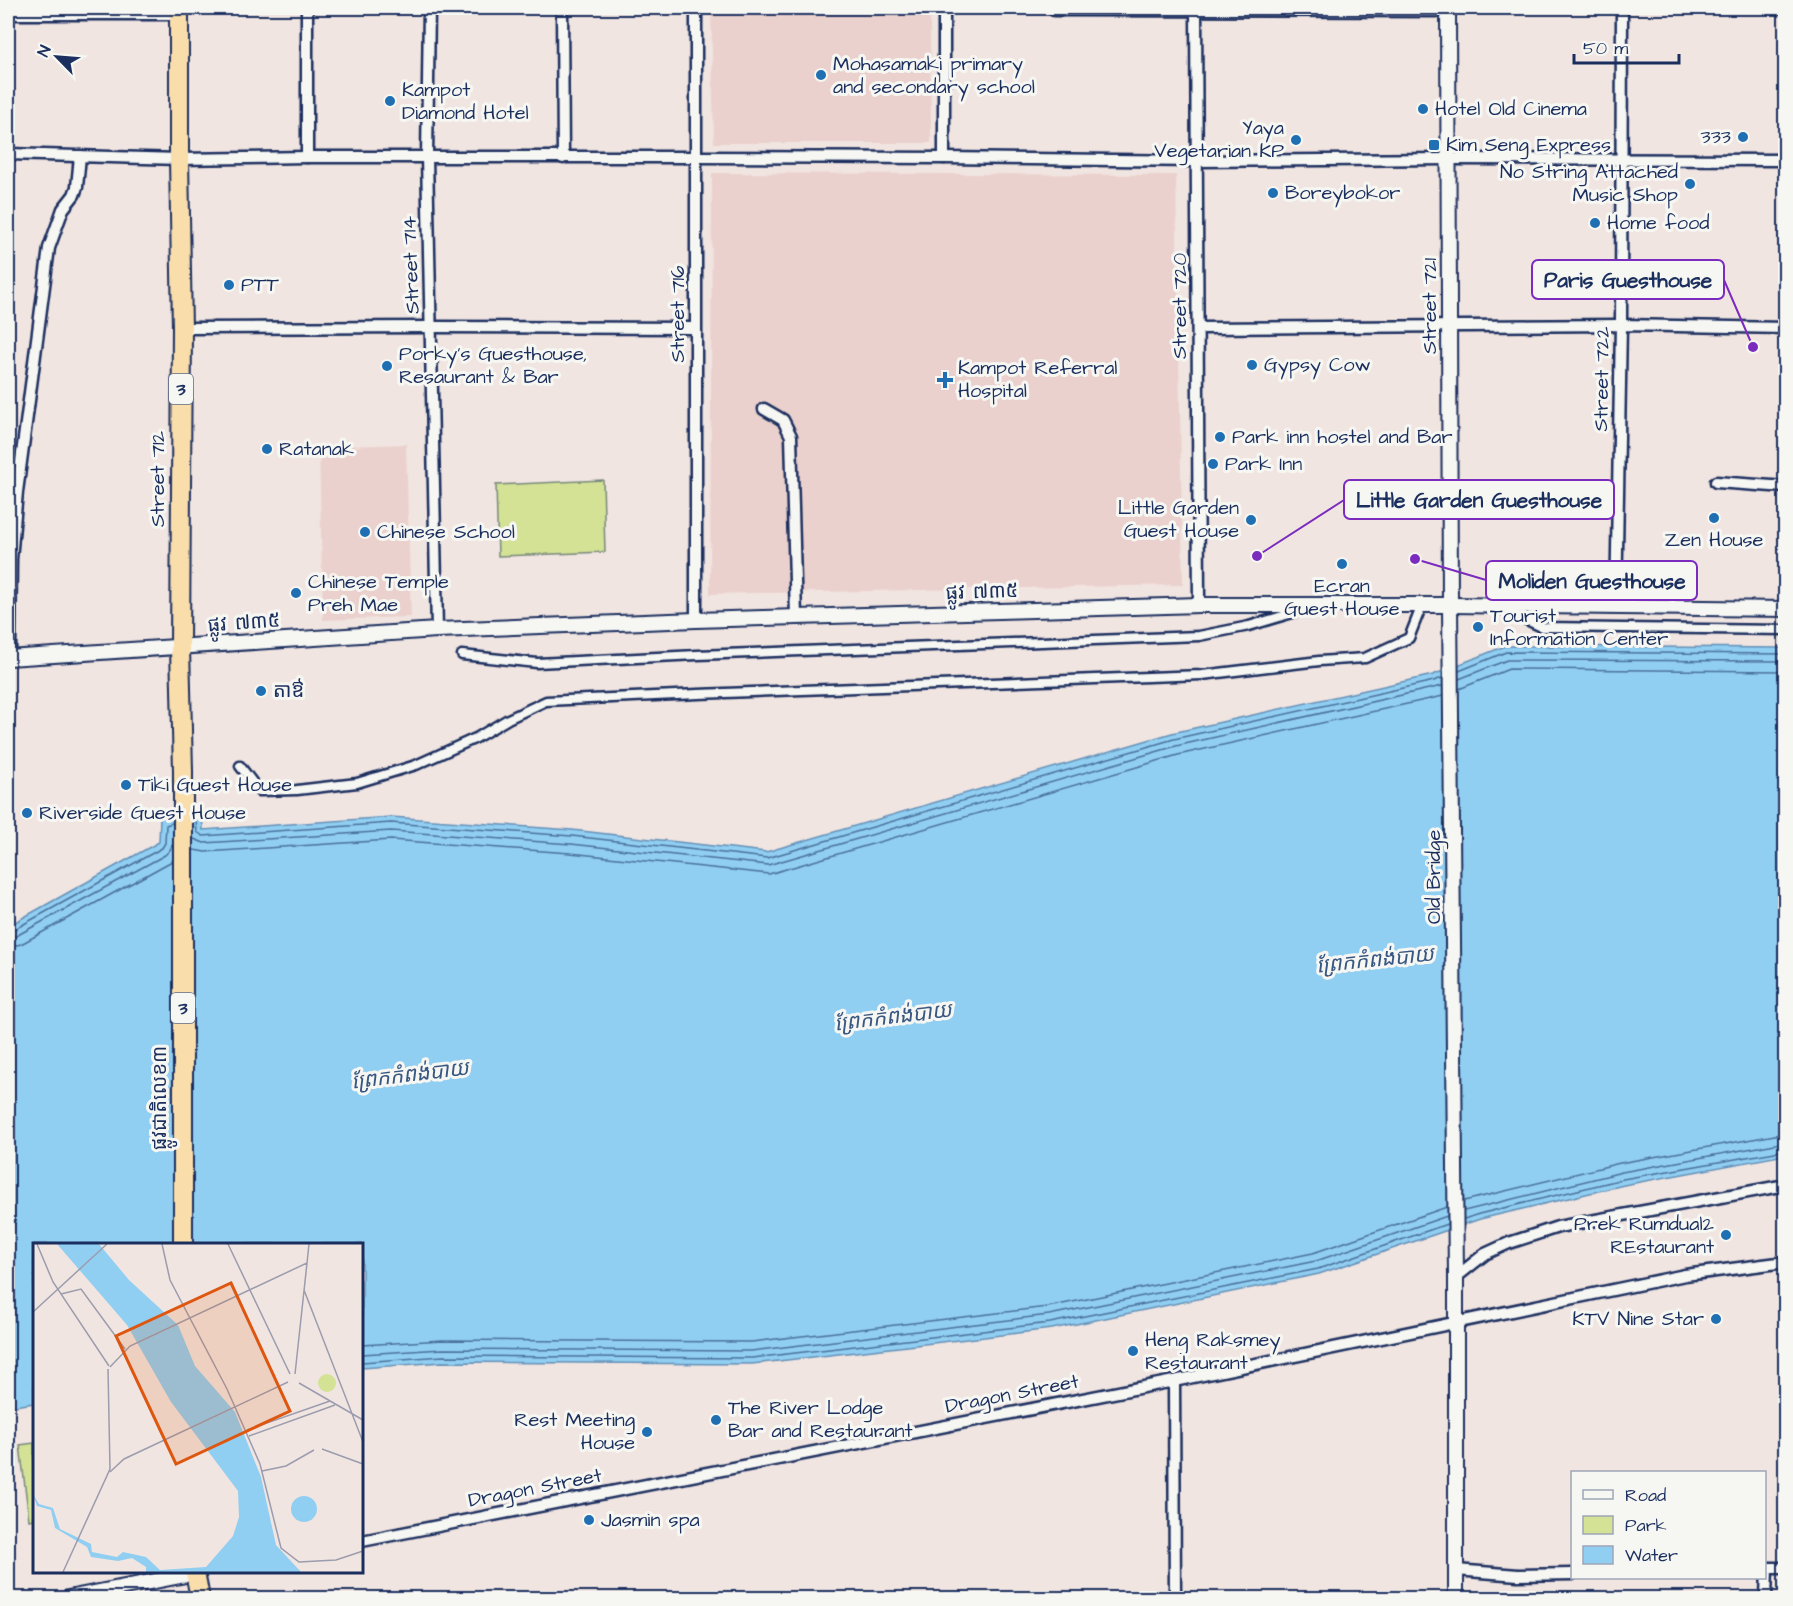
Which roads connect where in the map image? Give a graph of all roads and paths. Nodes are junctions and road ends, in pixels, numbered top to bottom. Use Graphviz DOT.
graph roads {
  1 [pos="307,8"];
  2 [pos="429,8"];
  3 [pos="562,8"];
  4 [pos="696,8"];
  5 [pos="944,8"];
  6 [pos="1622,8"];
  7 [pos="1196,9"];
  8 [pos="1279,9"];
  9 [pos="1448,9"];
  10 [pos="1054,10"];
  11 [pos="179,11"];
  12 [pos="8,14"];
  13 [pos="8,154"];
  14 [pos="80,156"];
  15 [pos="307,157"];
  16 [pos="427,157"];
  17 [pos="696,157"];
  18 [pos="563,158"];
  19 [pos="944,158"];
  20 [pos="178,159"];
  21 [pos="1448,159"];
  22 [pos="1622,159"];
  23 [pos="1785,160"];
  24 [pos="1197,161"];
  25 [pos="1621,325"];
  26 [pos="1450,326"];
  27 [pos="431,327"];
  28 [pos="182,328"];
  29 [pos="695,328"];
  30 [pos="1198,328"];
  31 [pos="1785,328"];
  32 [pos="764,409"];
  33 [pos="1716,482"];
  34 [pos="1785,488"];
  35 [pos="1785,604"];
  36 [pos="1199,605"];
  37 [pos="1319,605"];
  38 [pos="1422,605"];
  39 [pos="1450,605"];
  40 [pos="1494,606"];
  41 [pos="1616,607"];
  42 [pos="796,617"];
  43 [pos="696,620"];
  44 [pos="437,630"];
  45 [pos="1785,630"];
  46 [pos="1451,633"];
  47 [pos="180,647"];
  48 [pos="462,655"];
  49 [pos="9,658"];
  50 [pos="240,765"];
  51 [pos="183,771"];
  52 [pos="1785,1185"];
  53 [pos="183,1243"];
  54 [pos="1785,1262"];
  55 [pos="1456,1271"];
  56 [pos="1456,1323"];
  57 [pos="1174,1381"];
  58 [pos="363,1541"];
  59 [pos="1766,1568"];
  60 [pos="1785,1568"];
  61 [pos="1456,1570"];
  62 [pos="193,1573"];
  63 [pos="198,1573"];
  64 [pos="1571,1574"];
  65 [pos="68,1599"];
  66 [pos="200,1599"];
  67 [pos="1175,1599"];
  68 [pos="1456,1599"];
  69 [pos="1766,1599"];
  1 -- 15 [label="street"];
  2 -- 16 [label="street, Street 714"];
  3 -- 18 [label="street"];
  4 -- 17 [label="street, Street 716"];
  5 -- 19 [label="street"];
  6 -- 22 [label="street, Street 722"];
  7 -- 8 [label="street"];
  7 -- 10 [label="street"];
  7 -- 24 [label="street, Street 720"];
  8 -- 9 [label="street"];
  9 -- 21 [label="street, Street 721"];
  11 -- 12 [label="street"];
  11 -- 20 [label="highway, Street 712 / 3"];
  13 -- 14 [label="street"];
  14 -- 20 [label="street"];
  14 -- 49 [label="street"];
  15 -- 16 [label="street"];
  15 -- 20 [label="street"];
  16 -- 18 [label="street"];
  16 -- 27 [label="street, Street 714"];
  17 -- 18 [label="street"];
  17 -- 19 [label="street"];
  17 -- 29 [label="street, Street 716"];
  19 -- 24 [label="street"];
  20 -- 28 [label="highway, Street 712 / 3"];
  21 -- 22 [label="street"];
  21 -- 24 [label="street"];
  21 -- 26 [label="street, Street 721"];
  22 -- 23 [label="street"];
  22 -- 25 [label="street, Street 722"];
  24 -- 30 [label="street, Street 720"];
  25 -- 26 [label="street"];
  25 -- 31 [label="street"];
  25 -- 41 [label="street, Street 722"];
  26 -- 30 [label="street"];
  26 -- 39 [label="street, Street 721"];
  27 -- 28 [label="street"];
  27 -- 29 [label="street"];
  27 -- 44 [label="street, Street 714"];
  28 -- 47 [label="highway, Street 712 / 3"];
  29 -- 43 [label="street, Street 716"];
  30 -- 36 [label="street, Street 720"];
  32 -- 42 [label="street"];
  33 -- 34 [label="street"];
  35 -- 41 [label="street, ផ្លូវ ៧៣៥"];
  36 -- 37 [label="street, ផ្លូវ ៧៣៥"];
  36 -- 42 [label="street, ផ្លូវ ៧៣៥"];
  37 -- 38 [label="street, ផ្លូវ ៧៣៥"];
  37 -- 48 [label="street"];
  38 -- 39 [label="street, ផ្លូវ ៧៣៥"];
  38 -- 50 [label="street"];
  39 -- 40 [label="street, ផ្លូវ ៧៣៥"];
  39 -- 46 [label="street, Street 721"];
  40 -- 41 [label="street, ផ្លូវ ៧៣៥"];
  40 -- 45 [label="street"];
  42 -- 43 [label="street, ផ្លូវ ៧៣៥"];
  43 -- 44 [label="street, ផ្លូវ ៧៣៥"];
  44 -- 47 [label="street, ផ្លូវ ៧៣៥"];
  46 -- 55 [label="street, Old Bridge"];
  47 -- 49 [label="street, ផ្លូវ ៧៣៥"];
  47 -- 51 [label="highway, Street 712 / 3"];
  51 -- 53 [label="highway, ផ្លូវជាតិលេខ៣ / 3"];
  52 -- 55 [label="street"];
  54 -- 56 [label="street, Dragon Street"];
  55 -- 56 [label="street, Old Bridge"];
  56 -- 57 [label="street, Dragon Street"];
  56 -- 61 [label="street, Old Bridge"];
  57 -- 58 [label="street, Dragon Street"];
  57 -- 67 [label="street"];
  59 -- 60 [label="street"];
  59 -- 69 [label="street"];
  61 -- 64 [label="street"];
  61 -- 68 [label="street, Old Bridge"];
  62 -- 65 [label="street"];
  63 -- 66 [label="highway"];
}
